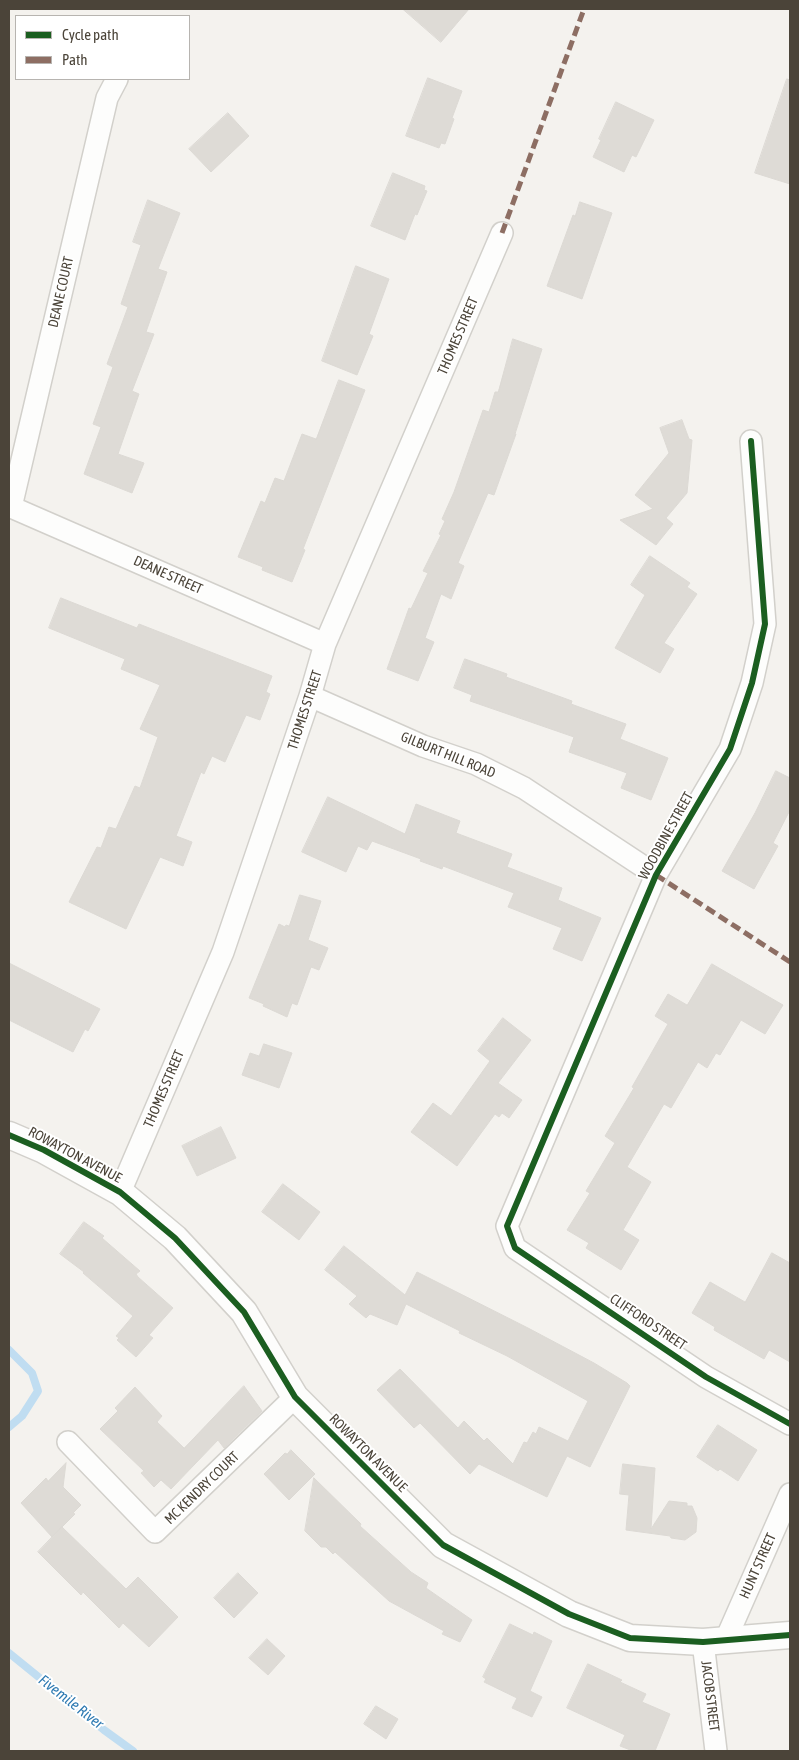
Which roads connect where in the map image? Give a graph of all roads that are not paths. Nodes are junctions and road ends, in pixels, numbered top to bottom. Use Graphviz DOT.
graph roads {
  1 [pos="117,80"];
  2 [pos="502,233"];
  3 [pos="751,441"];
  4 [pos="11,506"];
  5 [pos="325,644"];
  6 [pos="310,696"];
  7 [pos="656,875"];
  8 [pos="9,1135"];
  9 [pos="120,1192"];
  10 [pos="507,1226"];
  11 [pos="295,1397"];
  12 [pos="790,1424"];
  13 [pos="68,1442"];
  14 [pos="790,1494"];
  15 [pos="790,1635"];
  16 [pos="714,1640"];
  17 [pos="716,1751"];
  1 -- 4 [label="street, DEANE COURT"];
  2 -- 5 [label="street, THOMES STREET"];
  3 -- 7 [label="street, WOODBINE STREET"];
  4 -- 5 [label="street, DEANE STREET"];
  5 -- 6 [label="street, THOMES STREET"];
  6 -- 7 [label="street, GILBURT HILL ROAD"];
  6 -- 9 [label="street, THOMES STREET"];
  7 -- 10 [label="street, WOODBINE STREET"];
  8 -- 9 [label="street, ROWAYTON AVENUE"];
  9 -- 11 [label="street, ROWAYTON AVENUE"];
  10 -- 12 [label="street, CLIFFORD STREET"];
  11 -- 13 [label="street, MC KENDRY COURT"];
  11 -- 16 [label="street, ROWAYTON AVENUE"];
  14 -- 16 [label="street, HUNT STREET"];
  15 -- 16 [label="street, ROWAYTON AVENUE"];
  16 -- 17 [label="street, JACOB STREET"];
}
